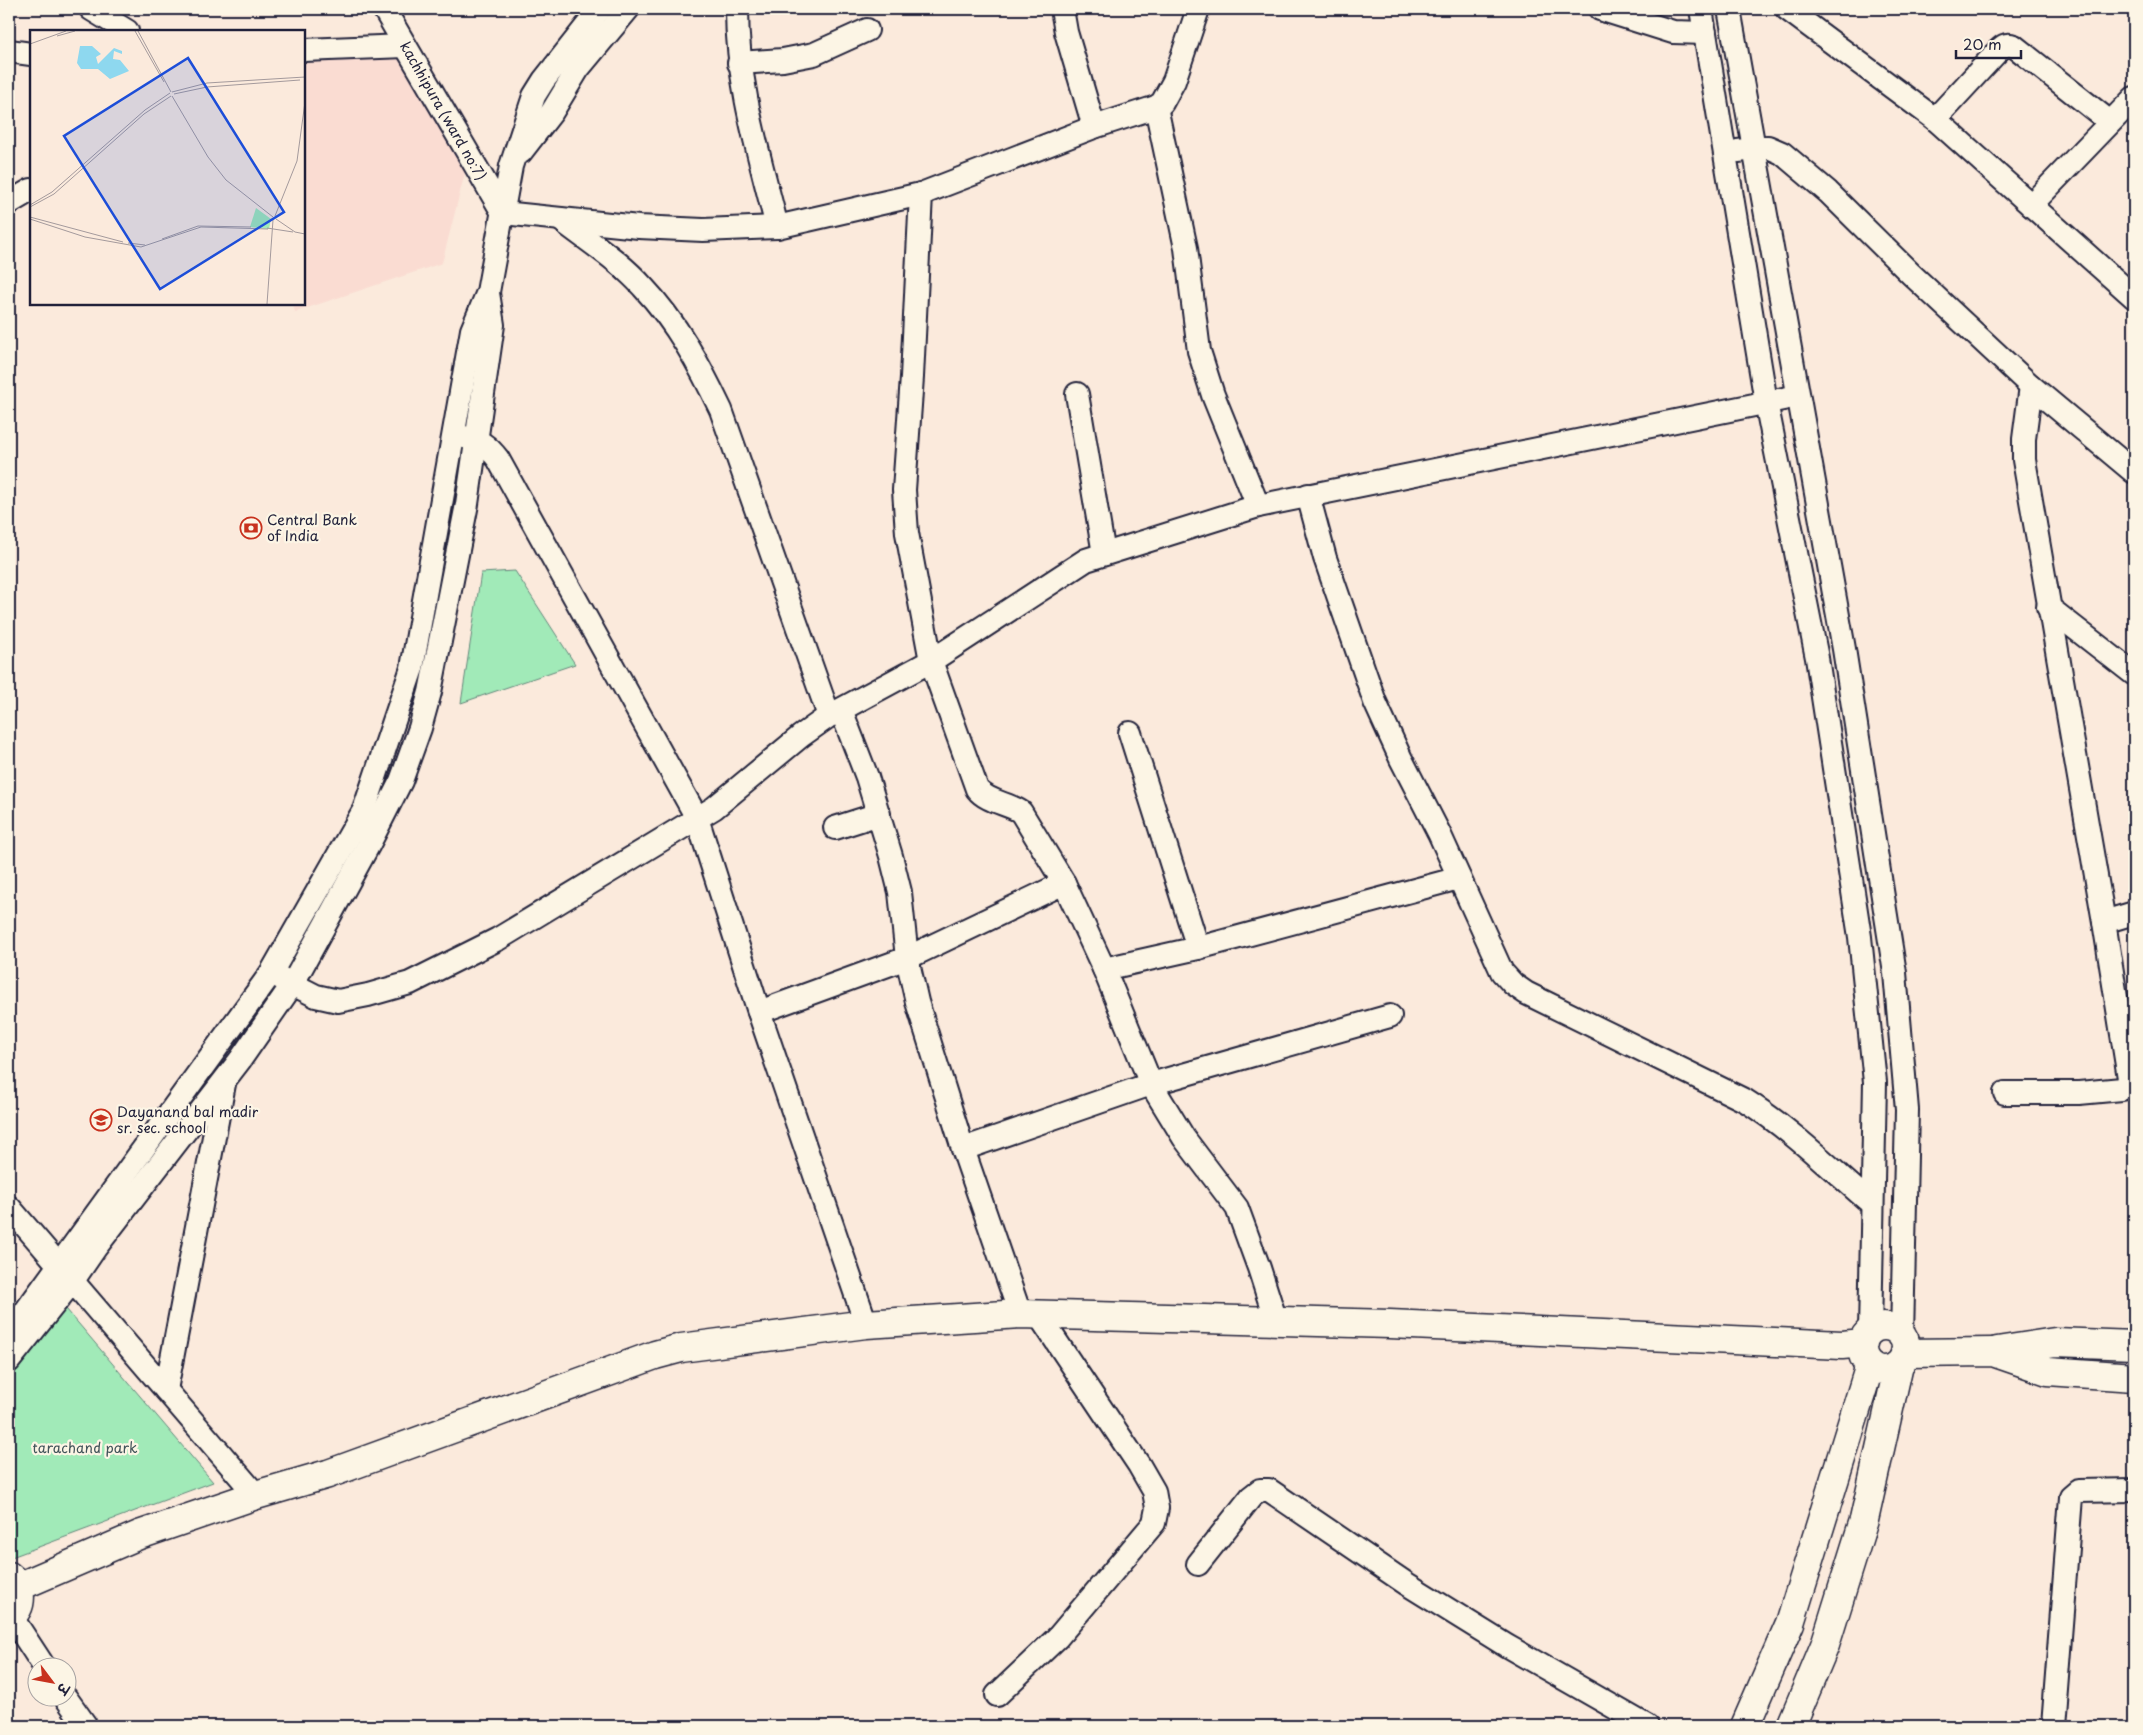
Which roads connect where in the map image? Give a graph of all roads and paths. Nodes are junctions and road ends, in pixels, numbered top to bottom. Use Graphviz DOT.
graph roads {
  1 [pos="91,9"];
  2 [pos="384,9"];
  3 [pos="600,9"];
  4 [pos="628,9"];
  5 [pos="737,9"];
  6 [pos="1062,9"];
  7 [pos="1198,9"];
  8 [pos="1600,9"];
  9 [pos="1701,9"];
  10 [pos="1729,9"];
  11 [pos="1787,9"];
  12 [pos="125,30"];
  13 [pos="867,30"];
  14 [pos="1705,33"];
  15 [pos="405,46"];
  16 [pos="305,50"];
  17 [pos="9,51"];
  18 [pos="30,54"];
  19 [pos="739,64"];
  20 [pos="2134,98"];
  21 [pos="1156,107"];
  22 [pos="1935,119"];
  23 [pos="2110,122"];
  24 [pos="1094,126"];
  25 [pos="1752,148"];
  26 [pos="1725,153"];
  27 [pos="511,166"];
  28 [pos="30,191"];
  29 [pos="920,194"];
  30 [pos="9,203"];
  31 [pos="2031,205"];
  32 [pos="503,213"];
  33 [pos="560,219"];
  34 [pos="777,227"];
  35 [pos="488,292"];
  36 [pos="2134,298"];
  37 [pos="2031,386"];
  38 [pos="1078,394"];
  39 [pos="1798,396"];
  40 [pos="1766,402"];
  41 [pos="453,435"];
  42 [pos="476,439"];
  43 [pos="2134,472"];
  44 [pos="1308,495"];
  45 [pos="1258,506"];
  46 [pos="1104,554"];
  47 [pos="2048,607"];
  48 [pos="931,661"];
  49 [pos="2134,674"];
  50 [pos="835,713"];
  51 [pos="1130,734"];
  52 [pos="879,814"];
  53 [pos="697,818"];
  54 [pos="835,828"];
  55 [pos="1459,878"];
  56 [pos="1064,883"];
  57 [pos="2134,913"];
  58 [pos="2104,922"];
  59 [pos="1198,948"];
  60 [pos="908,958"];
  61 [pos="1104,969"];
  62 [pos="271,973"];
  63 [pos="292,985"];
  64 [pos="759,1012"];
  65 [pos="1390,1016"];
  66 [pos="224,1080"];
  67 [pos="1151,1084"];
  68 [pos="2005,1093"];
  69 [pos="963,1149"];
  70 [pos="138,1154"];
  71 [pos="159,1167"];
  72 [pos="1872,1204"];
  73 [pos="9,1207"];
  74 [pos="58,1265"];
  75 [pos="72,1282"];
  76 [pos="1029,1314"];
  77 [pos="1276,1321"];
  78 [pos="866,1324"];
  79 [pos="9,1334"];
  80 [pos="2134,1345"];
  81 [pos="1868,1347"];
  82 [pos="1902,1351"];
  83 [pos="1993,1352"];
  84 [pos="9,1361"];
  85 [pos="2134,1377"];
  86 [pos="166,1390"];
  87 [pos="2134,1490"];
  88 [pos="256,1495"];
  89 [pos="1198,1564"];
  90 [pos="14,1582"];
  91 [pos="10,1617"];
  92 [pos="38,1658"];
  93 [pos="997,1695"];
  94 [pos="73,1708"];
  95 [pos="86,1726"];
  96 [pos="1646,1726"];
  97 [pos="1745,1726"];
  98 [pos="1791,1726"];
  99 [pos="2053,1726"];
  1 -- 12 [label="street"];
  2 -- 15 [label="street, kachhipura (ward no:7)"];
  3 -- 27 [label="street"];
  4 -- 27 [label="street"];
  5 -- 19 [label="street"];
  6 -- 24 [label="street"];
  7 -- 21 [label="street"];
  8 -- 14 [label="street"];
  9 -- 14 [label="street"];
  10 -- 25 [label="street"];
  11 -- 22 [label="street"];
  13 -- 19 [label="street"];
  14 -- 26 [label="street"];
  15 -- 16 [label="street"];
  15 -- 32 [label="street, kachhipura (ward no:7)"];
  17 -- 18 [label="street"];
  19 -- 34 [label="street"];
  20 -- 23 [label="street"];
  21 -- 24 [label="street"];
  21 -- 45 [label="street"];
  22 -- 23 [label="street"];
  22 -- 31 [label="street"];
  23 -- 31 [label="street"];
  24 -- 29 [label="street"];
  25 -- 26 [label="street"];
  25 -- 37 [label="street"];
  25 -- 39 [label="street"];
  26 -- 40 [label="street"];
  27 -- 32 [label="street"];
  28 -- 30 [label="street"];
  29 -- 34 [label="street"];
  29 -- 48 [label="street"];
  31 -- 36 [label="street"];
  32 -- 33 [label="street"];
  32 -- 35 [label="street"];
  33 -- 34 [label="street"];
  33 -- 50 [label="street"];
  35 -- 41 [label="street"];
  35 -- 42 [label="street"];
  37 -- 43 [label="street"];
  37 -- 47 [label="street"];
  38 -- 46 [label="street"];
  39 -- 40 [label="street"];
  39 -- 82 [label="street"];
  40 -- 44 [label="street"];
  40 -- 72 [label="street"];
  41 -- 42 [label="street"];
  41 -- 62 [label="street"];
  42 -- 53 [label="street"];
  42 -- 63 [label="street"];
  44 -- 45 [label="street"];
  44 -- 55 [label="street"];
  45 -- 46 [label="street"];
  46 -- 48 [label="street"];
  47 -- 49 [label="street"];
  47 -- 58 [label="street"];
  48 -- 50 [label="street"];
  48 -- 56 [label="street"];
  50 -- 52 [label="street"];
  50 -- 53 [label="street"];
  51 -- 59 [label="street"];
  52 -- 54 [label="street"];
  52 -- 60 [label="street"];
  53 -- 63 [label="street"];
  53 -- 64 [label="street"];
  55 -- 59 [label="street"];
  55 -- 72 [label="street"];
  56 -- 60 [label="street"];
  56 -- 61 [label="street"];
  57 -- 58 [label="street"];
  58 -- 68 [label="street"];
  59 -- 61 [label="street"];
  60 -- 64 [label="street"];
  60 -- 69 [label="street"];
  61 -- 67 [label="street"];
  62 -- 63 [label="street"];
  62 -- 70 [label="street"];
  63 -- 66 [label="street"];
  64 -- 78 [label="street"];
  65 -- 67 [label="street"];
  66 -- 71 [label="street"];
  66 -- 86 [label="street"];
  67 -- 69 [label="street"];
  67 -- 77 [label="street"];
  69 -- 76 [label="street"];
  70 -- 71 [label="street"];
  70 -- 74 [label="street"];
  71 -- 75 [label="street"];
  72 -- 81 [label="street"];
  73 -- 74 [label="street"];
  74 -- 75 [label="street"];
  74 -- 79 [label="street"];
  75 -- 84 [label="street"];
  75 -- 86 [label="street"];
  76 -- 77 [label="main road"];
  76 -- 78 [label="main road"];
  76 -- 93 [label="street"];
  77 -- 81 [label="main road"];
  78 -- 88 [label="main road"];
  80 -- 83 [label="main road"];
  81 -- 82 [label="main road"];
  81 -- 82 [label="main road"];
  81 -- 97 [label="main road"];
  82 -- 83 [label="main road"];
  82 -- 98 [label="main road"];
  83 -- 85 [label="main road"];
  86 -- 88 [label="street"];
  87 -- 99 [label="street"];
  88 -- 90 [label="main road"];
  89 -- 96 [label="street"];
  90 -- 91 [label="main road"];
  91 -- 92 [label="street"];
  94 -- 95 [label="street"];
}
